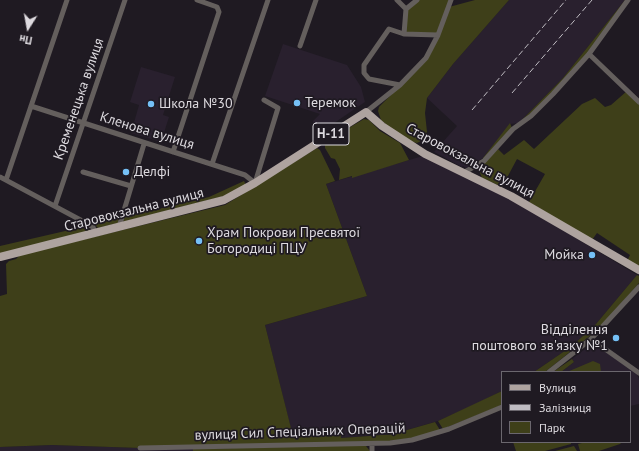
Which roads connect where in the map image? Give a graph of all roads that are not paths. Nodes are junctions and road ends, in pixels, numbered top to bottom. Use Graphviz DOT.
graph roads {
  1 [pos="67,0"];
  2 [pos="125,0"];
  3 [pos="197,0"];
  4 [pos="268,0"];
  5 [pos="316,0"];
  6 [pos="397,0"];
  7 [pos="417,0"];
  8 [pos="451,0"];
  9 [pos="628,0"];
  10 [pos="406,9"];
  11 [pos="404,34"];
  12 [pos="438,35"];
  13 [pos="300,46"];
  14 [pos="589,54"];
  15 [pos="400,85"];
  16 [pos="264,100"];
  17 [pos="639,102"];
  18 [pos="31,106"];
  19 [pos="366,112"];
  20 [pos="83,124"];
  21 [pos="144,144"];
  22 [pos="173,152"];
  23 [pos="212,164"];
  24 [pos="83,172"];
  25 [pos="463,174"];
  26 [pos="0,177"];
  27 [pos="6,180"];
  28 [pos="255,183"];
  29 [pos="131,186"];
  30 [pos="56,206"];
  31 [pos="119,227"];
  32 [pos="95,233"];
  33 [pos="0,257"];
  34 [pos="639,270"];
  35 [pos="639,287"];
  36 [pos="591,339"];
  37 [pos="550,371"];
  38 [pos="639,374"];
  39 [pos="501,406"];
  40 [pos="372,444"];
  41 [pos="140,448"];
  42 [pos="372,451"];
  1 -- 18 [label="street"];
  2 -- 20 [label="street, Кременецька вулиця"];
  3 -- 22 [label="street"];
  4 -- 23 [label="street"];
  5 -- 13 [label="street"];
  6 -- 10 [label="street"];
  7 -- 10 [label="street"];
  8 -- 12 [label="street"];
  9 -- 14 [label="street"];
  10 -- 11 [label="street"];
  11 -- 12 [label="street"];
  11 -- 15 [label="street"];
  12 -- 15 [label="street"];
  14 -- 17 [label="street"];
  14 -- 25 [label="street"];
  15 -- 19 [label="street"];
  16 -- 28 [label="street"];
  18 -- 20 [label="street, Кленова вулиця"];
  18 -- 27 [label="street"];
  19 -- 25 [label="main road, Старовокзальна вулиця / Н-11"];
  19 -- 28 [label="main road, Старовокзальна вулиця / Н-11"];
  20 -- 21 [label="street, Кленова вулиця"];
  20 -- 30 [label="street, Кременецька вулиця"];
  21 -- 22 [label="street, Кленова вулиця"];
  21 -- 29 [label="street"];
  22 -- 23 [label="street, Кленова вулиця"];
  23 -- 28 [label="street, Кленова вулиця"];
  24 -- 29 [label="street"];
  25 -- 34 [label="main road, Старовокзальна вулиця / Н-11"];
  26 -- 27 [label="street"];
  27 -- 30 [label="street"];
  28 -- 31 [label="main road, Старовокзальна вулиця / Н-11"];
  29 -- 31 [label="street"];
  30 -- 32 [label="street"];
  31 -- 32 [label="main road, Старовокзальна вулиця / Н-11"];
  32 -- 33 [label="main road, Старовокзальна вулиця / Н-11"];
  35 -- 36 [label="street"];
  36 -- 37 [label="street"];
  36 -- 38 [label="street"];
  39 -- 40 [label="street, вулиця Сил Спеціальних Операцій"];
  40 -- 41 [label="street, вулиця Сил Спеціальних Операцій"];
  40 -- 42 [label="street"];
}
